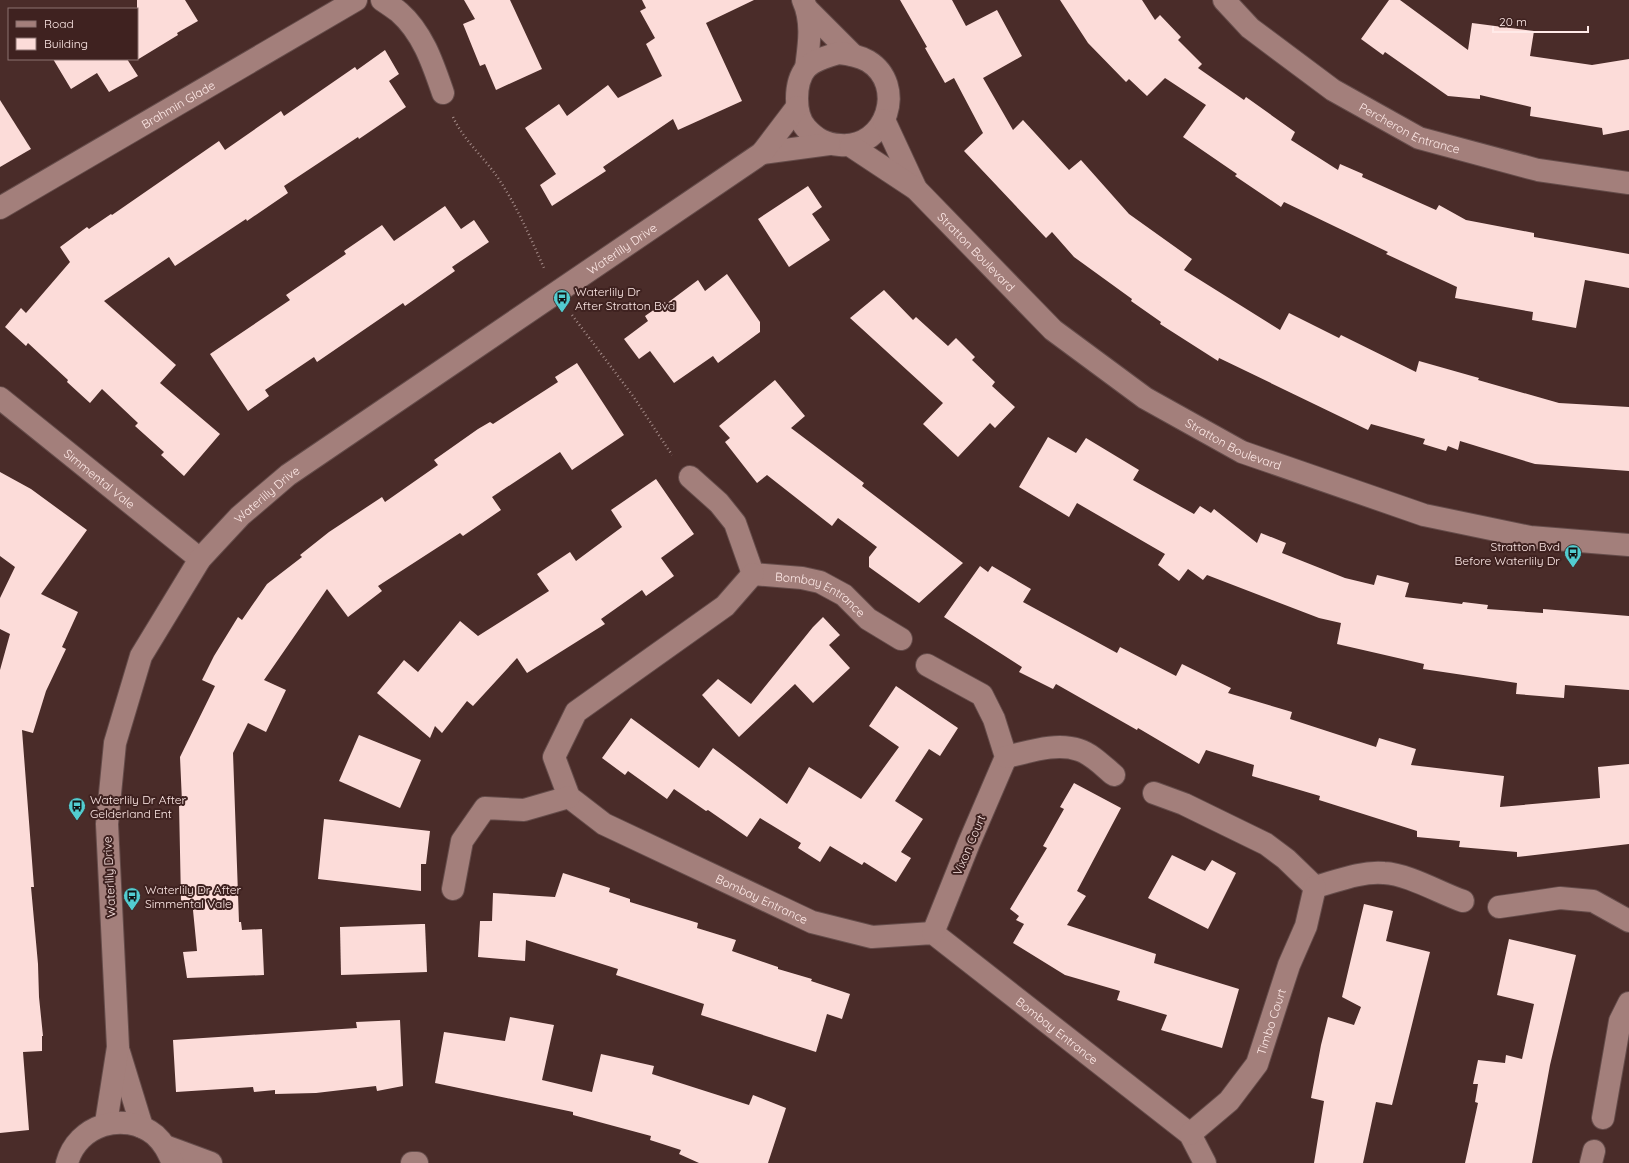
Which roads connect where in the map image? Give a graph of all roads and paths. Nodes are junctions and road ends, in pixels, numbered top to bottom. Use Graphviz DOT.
graph roads {
  1 [pos="356,0"];
  2 [pos="382,0"];
  3 [pos="1224,0"];
  4 [pos="805,4"];
  5 [pos="854,55"];
  6 [pos="806,68"];
  7 [pos="443,93"];
  8 [pos="796,107"];
  9 [pos="884,120"];
  10 [pos="828,144"];
  11 [pos="851,146"];
  12 [pos="762,153"];
  13 [pos="1629,183"];
  14 [pos="916,189"];
  15 [pos="0,208"];
  16 [pos="0,398"];
  17 [pos="690,477"];
  18 [pos="1629,545"];
  19 [pos="200,559"];
  20 [pos="753,574"];
  21 [pos="901,640"];
  22 [pos="927,665"];
  23 [pos="1006,757"];
  24 [pos="1114,775"];
  25 [pos="1154,793"];
  26 [pos="569,798"];
  27 [pos="1315,887"];
  28 [pos="452,889"];
  29 [pos="1463,901"];
  30 [pos="1499,907"];
  31 [pos="1629,921"];
  32 [pos="933,934"];
  33 [pos="1629,1002"];
  34 [pos="118,1047"];
  35 [pos="1603,1118"];
  36 [pos="106,1124"];
  37 [pos="142,1127"];
  38 [pos="1190,1134"];
  39 [pos="169,1155"];
  40 [pos="63,1161"];
  41 [pos="211,1163"];
  42 [pos="412,1163"];
  43 [pos="417,1163"];
  44 [pos="1206,1163"];
  1 -- 15 [label="street, Brahmin Glade"];
  2 -- 7 [label="street"];
  3 -- 13 [label="street, Percheron Entrance"];
  4 -- 5 [label="street"];
  4 -- 6 [label="street"];
  5 -- 6 [label="street"];
  5 -- 9 [label="street"];
  6 -- 8 [label="street"];
  8 -- 10 [label="street"];
  8 -- 12 [label="street, Waterlily Drive"];
  9 -- 11 [label="street"];
  9 -- 14 [label="street, Stratton Boulevard"];
  10 -- 11 [label="street"];
  10 -- 12 [label="street, Waterlily Drive"];
  11 -- 14 [label="street, Stratton Boulevard"];
  12 -- 19 [label="street, Waterlily Drive"];
  14 -- 18 [label="street, Stratton Boulevard"];
  16 -- 19 [label="street, Simmental Vale"];
  17 -- 20 [label="street"];
  19 -- 34 [label="street, Waterlily Drive"];
  20 -- 21 [label="street, Bombay Entrance"];
  20 -- 26 [label="street"];
  22 -- 23 [label="street"];
  23 -- 24 [label="street"];
  23 -- 32 [label="street, Vixon Court"];
  25 -- 27 [label="street"];
  26 -- 28 [label="street"];
  26 -- 32 [label="street, Bombay Entrance"];
  27 -- 29 [label="street"];
  27 -- 38 [label="street, Timbo Court"];
  30 -- 31 [label="street"];
  32 -- 38 [label="street, Bombay Entrance"];
  33 -- 35 [label="street"];
  34 -- 36 [label="street, Waterlily Drive"];
  34 -- 37 [label="street, Waterlily Drive"];
  36 -- 37 [label="street"];
  36 -- 40 [label="street"];
  37 -- 39 [label="street"];
  38 -- 44 [label="street, Bombay Entrance"];
  39 -- 41 [label="street"];
  42 -- 43 [label="street"];
}
